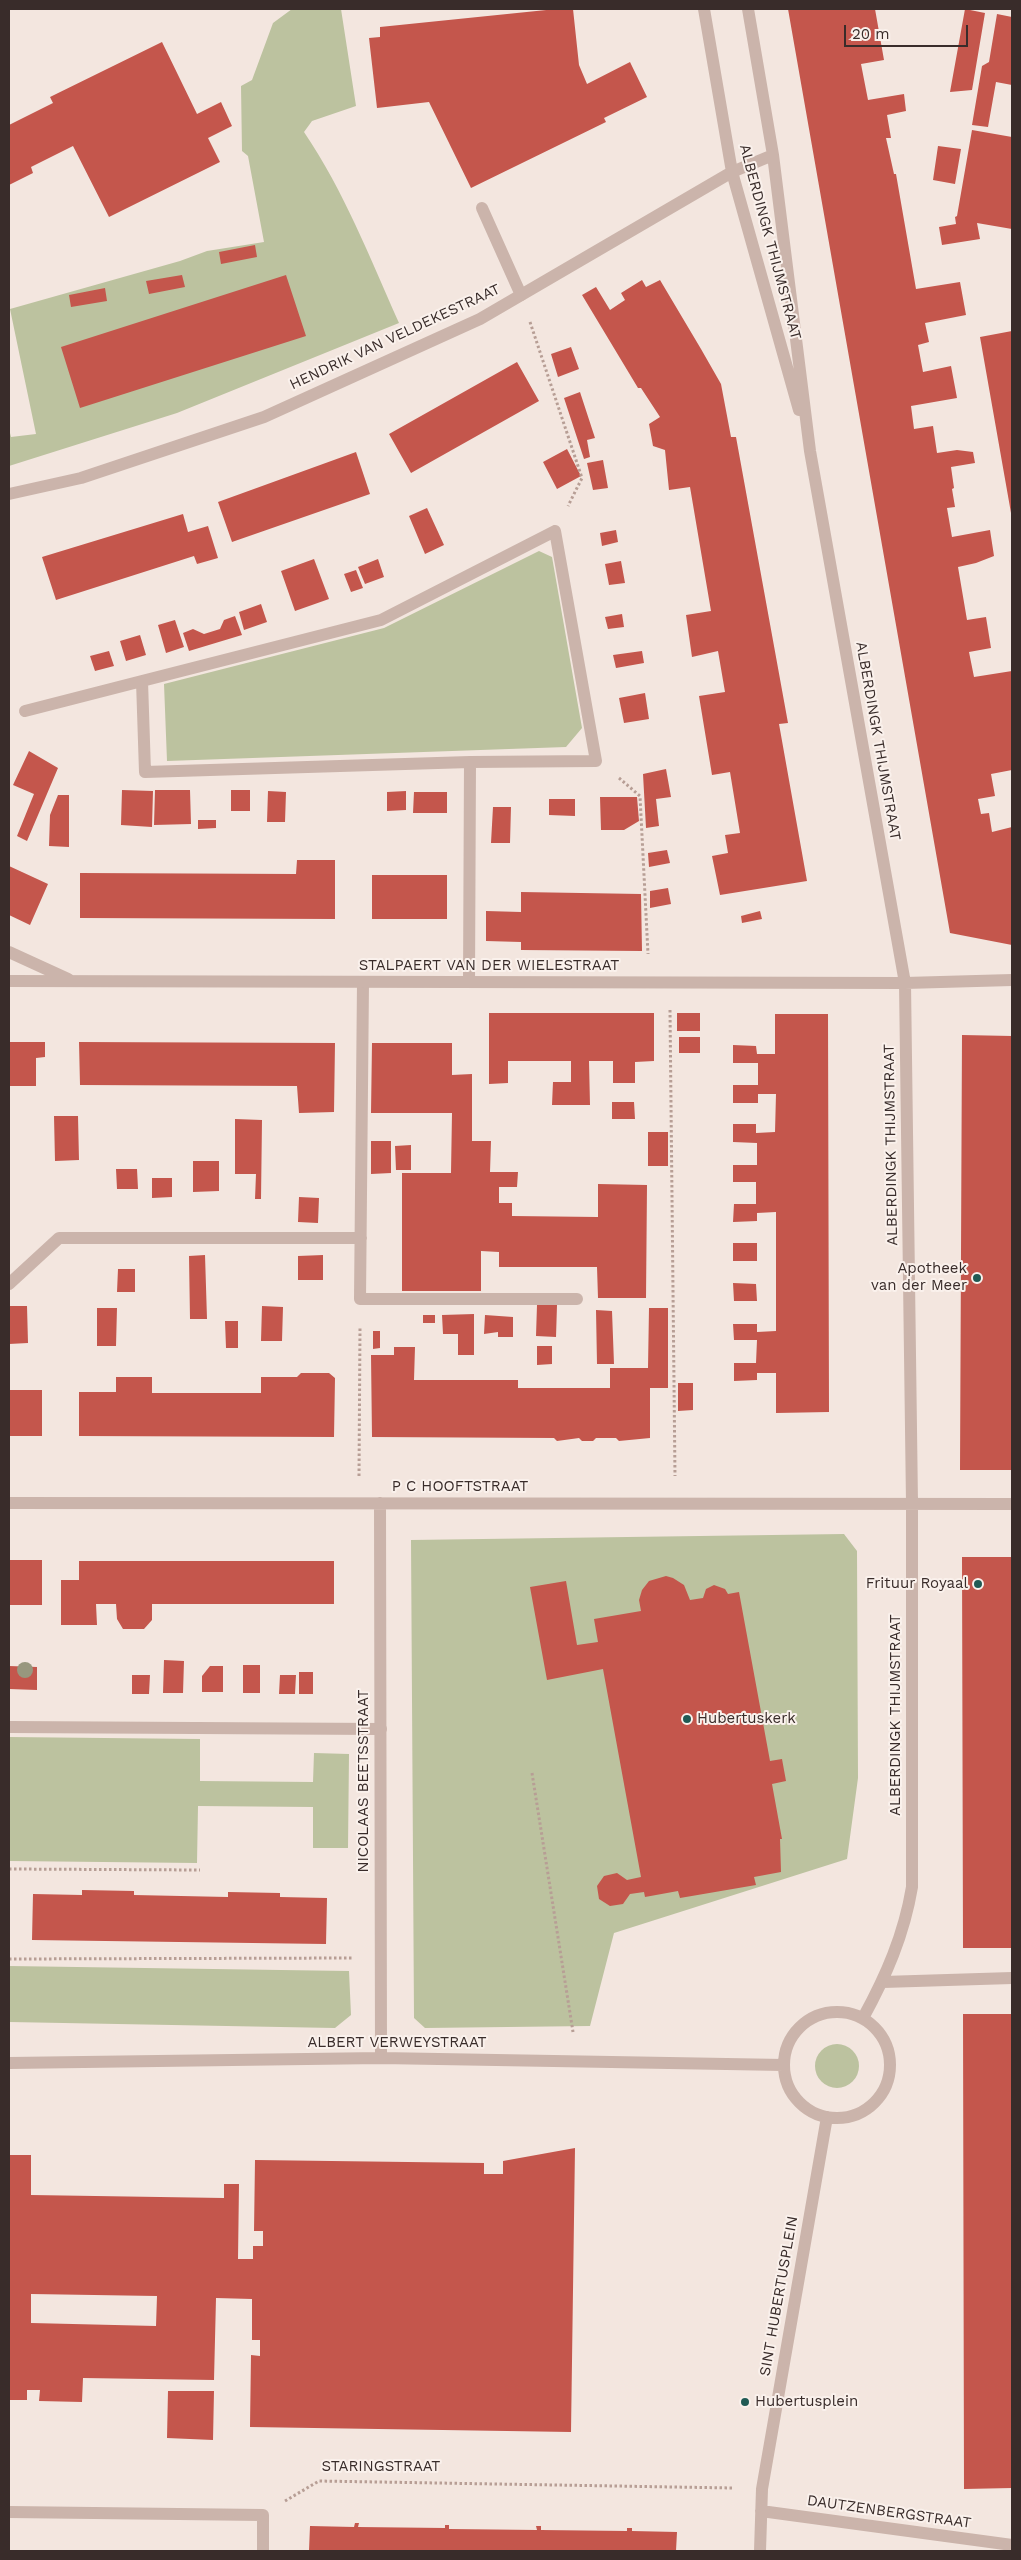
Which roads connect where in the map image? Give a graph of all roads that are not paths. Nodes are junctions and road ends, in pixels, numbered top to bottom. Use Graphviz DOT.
graph roads {
  1 [pos="704,9"];
  2 [pos="748,9"];
  3 [pos="773,155"];
  4 [pos="732,172"];
  5 [pos="482,208"];
  6 [pos="521,295"];
  7 [pos="810,451"];
  8 [pos="9,494"];
  9 [pos="142,682"];
  10 [pos="26,711"];
  11 [pos="470,762"];
  12 [pos="9,952"];
  13 [pos="1012,980"];
  14 [pos="9,981"];
  15 [pos="72,981"];
  16 [pos="363,982"];
  17 [pos="469,982"];
  18 [pos="905,983"];
  19 [pos="361,1238"];
  20 [pos="9,1284"];
  21 [pos="577,1298"];
  22 [pos="9,1503"];
  23 [pos="380,1503"];
  24 [pos="912,1503"];
  25 [pos="1012,1504"];
  26 [pos="9,1727"];
  27 [pos="381,1729"];
  28 [pos="1012,1978"];
  29 [pos="883,1982"];
  30 [pos="863,2018"];
  31 [pos="381,2058"];
  32 [pos="9,2062"];
  33 [pos="784,2065"];
  34 [pos="827,2117"];
  35 [pos="761,2511"];
  36 [pos="9,2512"];
  37 [pos="1012,2545"];
  38 [pos="263,2551"];
  39 [pos="760,2551"];
  1 -- 4 [label="street, ALBERDINGK THIJMSTRAAT"];
  2 -- 3 [label="street, ALBERDINGK THIJMSTRAAT"];
  3 -- 4 [label="street, HENDRIK VAN VELDEKESTRAAT"];
  3 -- 7 [label="street, ALBERDINGK THIJMSTRAAT"];
  4 -- 6 [label="street, HENDRIK VAN VELDEKESTRAAT"];
  4 -- 7 [label="street, ALBERDINGK THIJMSTRAAT"];
  5 -- 6 [label="street"];
  6 -- 8 [label="street, HENDRIK VAN VELDEKESTRAAT"];
  7 -- 18 [label="street, ALBERDINGK THIJMSTRAAT"];
  9 -- 10 [label="street"];
  9 -- 11 [label="street"];
  9 -- 11 [label="street"];
  11 -- 17 [label="street"];
  12 -- 15 [label="street, STALPAERT VAN DER WIELESTRAAT"];
  13 -- 18 [label="street, STALPAERT VAN DER WIELESTRAAT"];
  14 -- 15 [label="street, STALPAERT VAN DER WIELESTRAAT"];
  15 -- 16 [label="street, STALPAERT VAN DER WIELESTRAAT"];
  16 -- 17 [label="street, STALPAERT VAN DER WIELESTRAAT"];
  16 -- 19 [label="street"];
  17 -- 18 [label="street, STALPAERT VAN DER WIELESTRAAT"];
  18 -- 24 [label="street, ALBERDINGK THIJMSTRAAT"];
  19 -- 20 [label="street"];
  19 -- 21 [label="street"];
  22 -- 23 [label="street, P C HOOFTSTRAAT"];
  23 -- 24 [label="street, P C HOOFTSTRAAT"];
  23 -- 27 [label="street, NICOLAAS BEETSSTRAAT"];
  24 -- 25 [label="street, P C HOOFTSTRAAT"];
  24 -- 29 [label="street, ALBERDINGK THIJMSTRAAT"];
  26 -- 27 [label="street"];
  27 -- 31 [label="street, NICOLAAS BEETSSTRAAT"];
  28 -- 29 [label="street"];
  29 -- 30 [label="street, ALBERDINGK THIJMSTRAAT"];
  30 -- 33 [label="street"];
  30 -- 34 [label="street"];
  31 -- 32 [label="street, ALBERT VERWEYSTRAAT"];
  31 -- 33 [label="street, ALBERT VERWEYSTRAAT"];
  33 -- 34 [label="street"];
  34 -- 35 [label="street, SINT HUBERTUSPLEIN"];
  35 -- 37 [label="street, DAUTZENBERGSTRAAT"];
  35 -- 39 [label="street, SINT HUBERTUSPLEIN"];
  36 -- 38 [label="street"];
}
